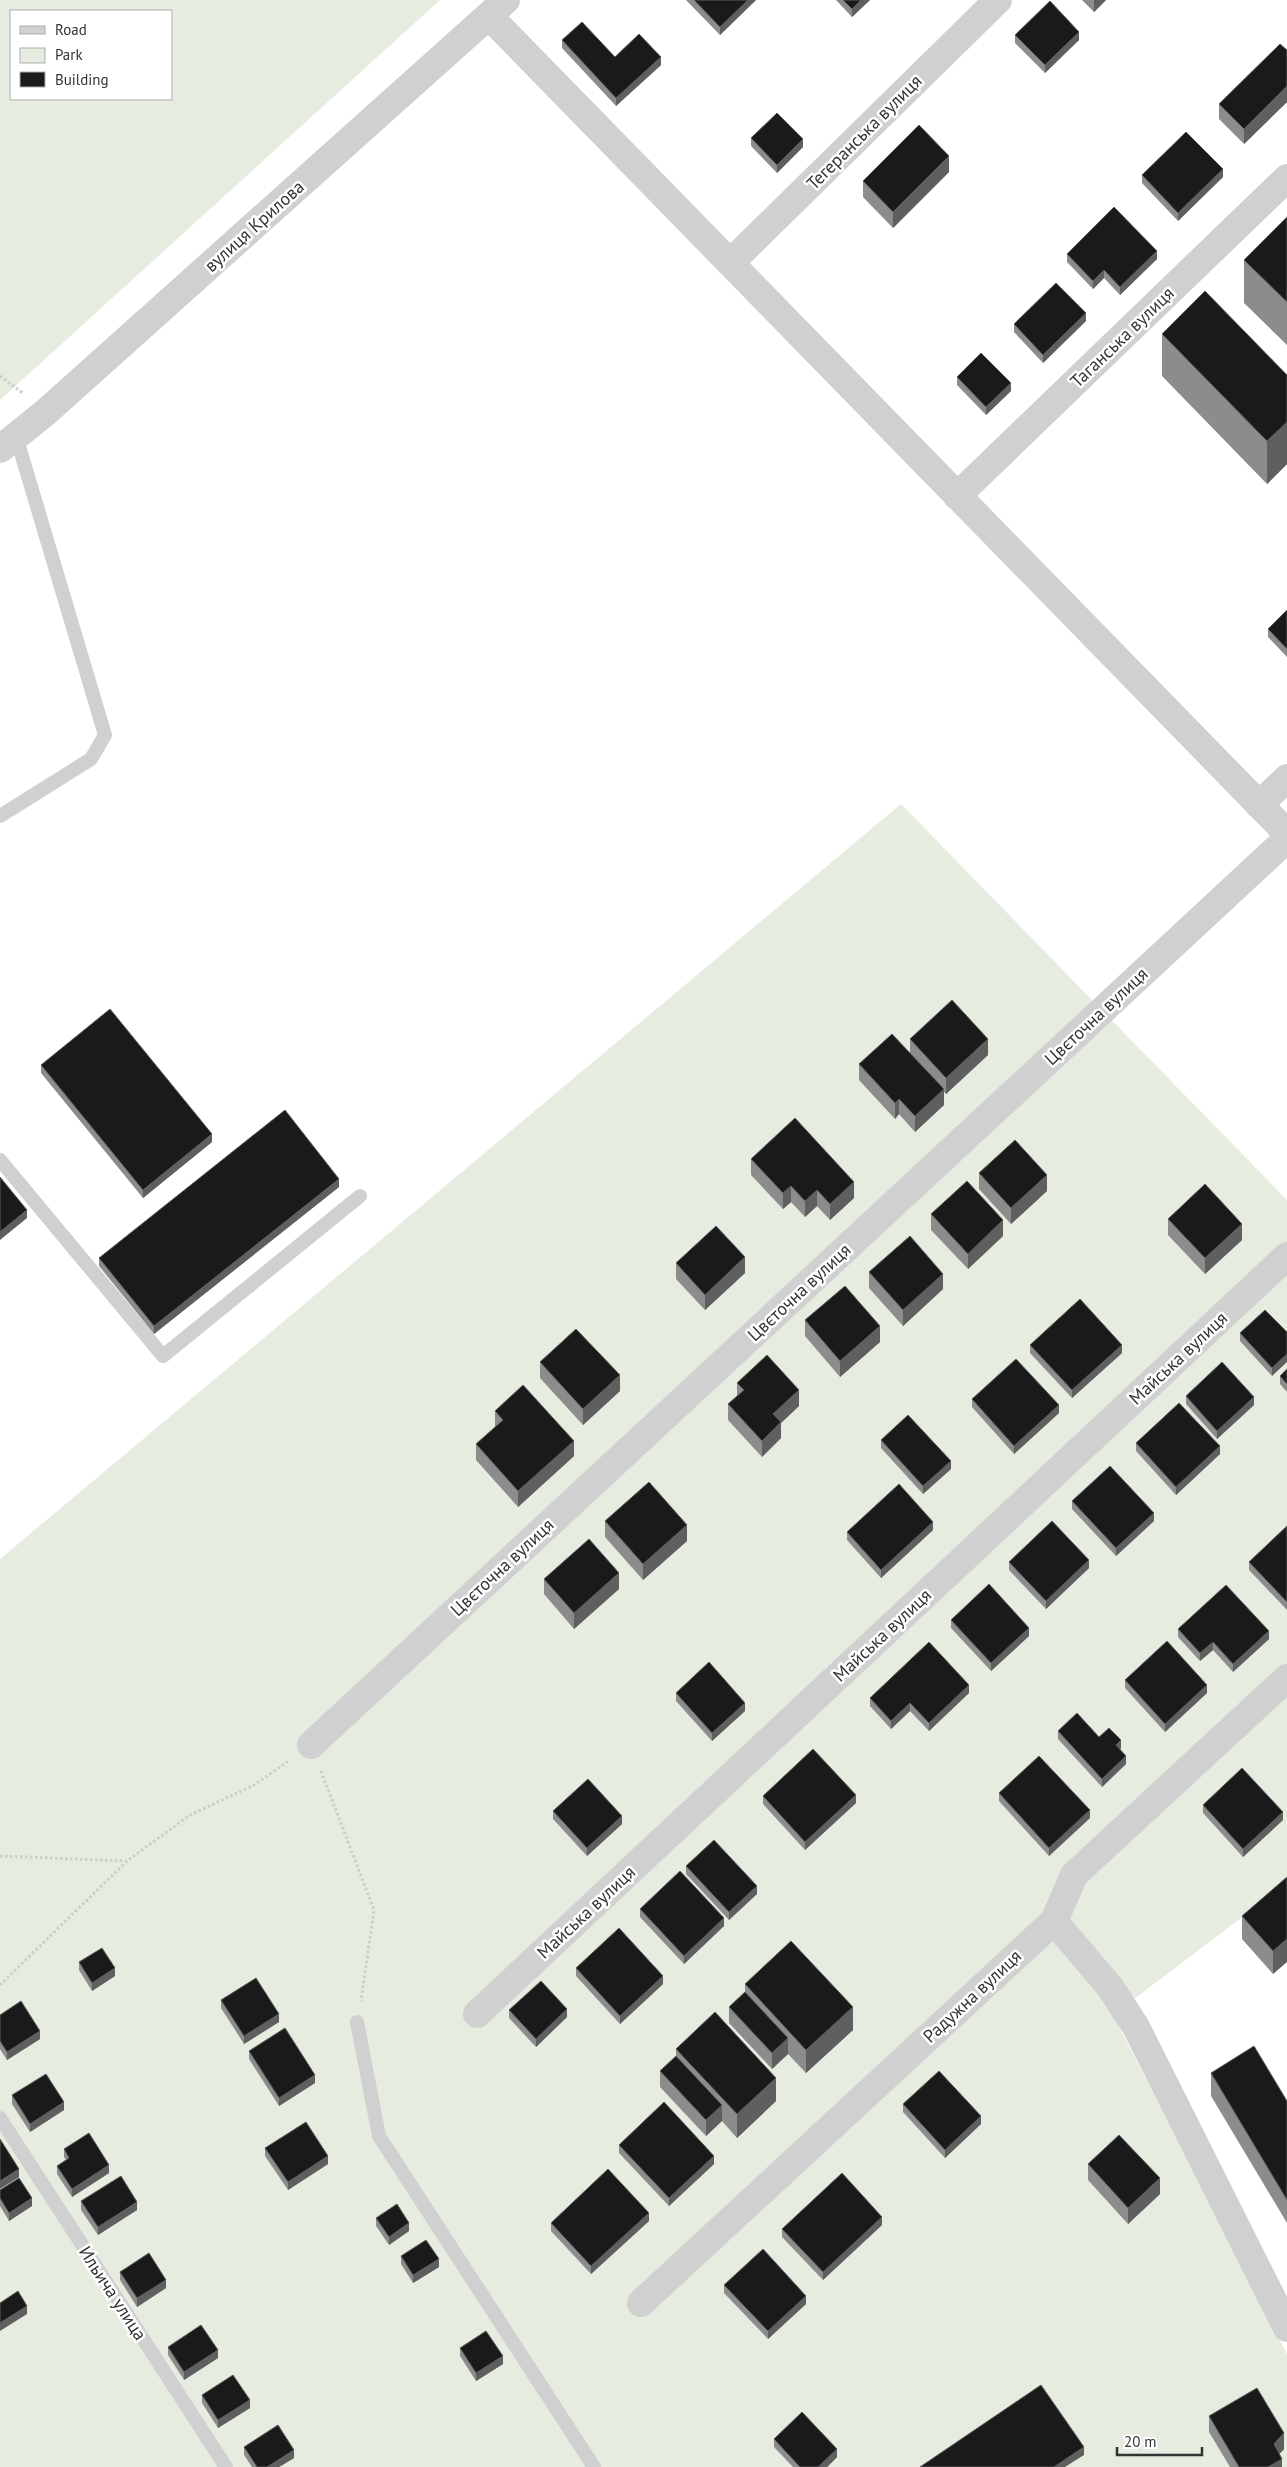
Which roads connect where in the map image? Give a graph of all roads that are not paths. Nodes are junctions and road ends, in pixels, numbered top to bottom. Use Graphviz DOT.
graph roads {
  1 [pos="998,0"];
  2 [pos="497,8"];
  3 [pos="1287,178"];
  4 [pos="730,263"];
  5 [pos="8,442"];
  6 [pos="957,496"];
  7 [pos="1287,778"];
  8 [pos="1259,805"];
  9 [pos="0,816"];
  10 [pos="1287,833"];
  11 [pos="1287,839"];
  12 [pos="0,1160"];
  13 [pos="360,1196"];
  14 [pos="1287,1256"];
  15 [pos="1287,1678"];
  16 [pos="311,1745"];
  17 [pos="1054,1920"];
  18 [pos="477,2014"];
  19 [pos="356,2022"];
  20 [pos="0,2118"];
  21 [pos="642,2303"];
  22 [pos="1287,2328"];
  23 [pos="226,2467"];
  24 [pos="594,2467"];
  1 -- 4 [label="street, Тегеранська вулиця"];
  2 -- 4 [label="street"];
  2 -- 5 [label="street, вулиця Крилова"];
  3 -- 6 [label="street, Таганська вулиця"];
  4 -- 6 [label="street"];
  5 -- 9 [label="lane"];
  6 -- 8 [label="street"];
  7 -- 8 [label="street"];
  8 -- 10 [label="street"];
  11 -- 16 [label="street, Цвєточна вулиця"];
  12 -- 13 [label="lane"];
  14 -- 18 [label="street, Майська вулиця"];
  15 -- 17 [label="street, Радужна вулиця"];
  17 -- 21 [label="street, Радужна вулиця"];
  17 -- 22 [label="street"];
  19 -- 24 [label="lane"];
  20 -- 23 [label="lane, Ильича улица"];
}
